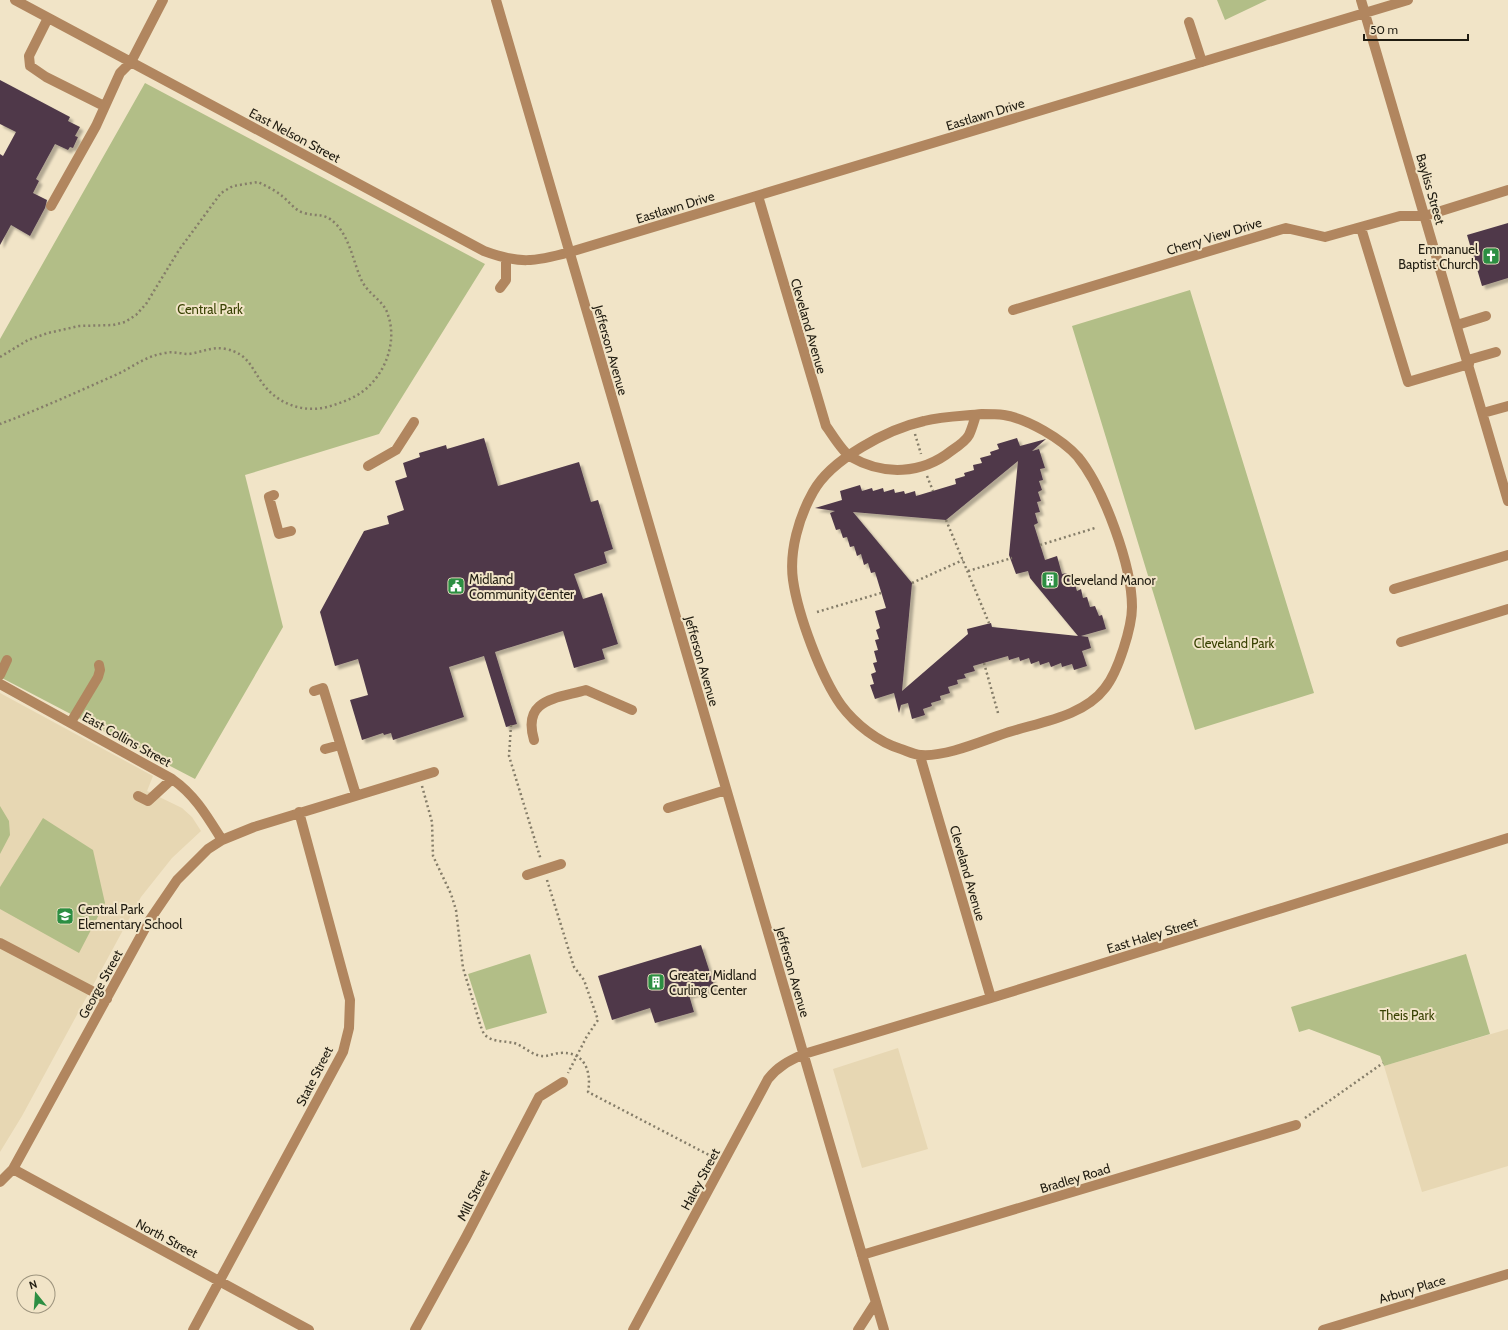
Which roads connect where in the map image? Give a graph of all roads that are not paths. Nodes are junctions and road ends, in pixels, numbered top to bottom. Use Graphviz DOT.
graph roads {
  1 [pos="15,0"];
  2 [pos="163,0"];
  3 [pos="496,0"];
  4 [pos="1361,0"];
  5 [pos="1408,0"];
  6 [pos="1366,13"];
  7 [pos="48,18"];
  8 [pos="1189,22"];
  9 [pos="131,62"];
  10 [pos="1202,62"];
  11 [pos="104,106"];
  12 [pos="1508,190"];
  13 [pos="758,196"];
  14 [pos="51,206"];
  15 [pos="1425,216"];
  16 [pos="1361,228"];
  17 [pos="570,252"];
  18 [pos="506,259"];
  19 [pos="500,288"];
  20 [pos="1013,310"];
  21 [pos="1486,316"];
  22 [pos="1457,324"];
  23 [pos="1496,352"];
  24 [pos="1468,362"];
  25 [pos="1508,406"];
  26 [pos="1483,413"];
  27 [pos="976,415"];
  28 [pos="414,422"];
  29 [pos="849,457"];
  30 [pos="368,466"];
  31 [pos="274,495"];
  32 [pos="1508,501"];
  33 [pos="291,531"];
  34 [pos="1508,555"];
  35 [pos="1394,589"];
  36 [pos="1508,609"];
  37 [pos="1401,642"];
  38 [pos="7,660"];
  39 [pos="99,665"];
  40 [pos="0,675"];
  41 [pos="0,684"];
  42 [pos="314,691"];
  43 [pos="632,710"];
  44 [pos="71,722"];
  45 [pos="534,740"];
  46 [pos="340,745"];
  47 [pos="325,749"];
  48 [pos="920,756"];
  49 [pos="434,772"];
  50 [pos="172,780"];
  51 [pos="726,790"];
  52 [pos="356,795"];
  53 [pos="138,796"];
  54 [pos="668,808"];
  55 [pos="299,812"];
  56 [pos="1508,838"];
  57 [pos="222,840"];
  58 [pos="561,864"];
  59 [pos="527,875"];
  60 [pos="0,944"];
  61 [pos="991,998"];
  62 [pos="107,999"];
  63 [pos="804,1054"];
  64 [pos="563,1082"];
  65 [pos="1296,1125"];
  66 [pos="12,1169"];
  67 [pos="0,1182"];
  68 [pos="862,1255"];
  69 [pos="1508,1274"];
  70 [pos="219,1281"];
  71 [pos="876,1302"];
  72 [pos="193,1330"];
  73 [pos="309,1330"];
  74 [pos="415,1330"];
  75 [pos="633,1330"];
  76 [pos="858,1330"];
  77 [pos="884,1330"];
  78 [pos="1323,1330"];
  1 -- 7 [label="street, East Nelson Street"];
  2 -- 9 [label="street"];
  3 -- 17 [label="street, Jefferson Avenue"];
  4 -- 6 [label="street, Bayliss Street"];
  5 -- 6 [label="street, Eastlawn Drive"];
  6 -- 10 [label="street, Eastlawn Drive"];
  6 -- 15 [label="street, Bayliss Street"];
  7 -- 9 [label="street, East Nelson Street"];
  7 -- 11 [label="street"];
  8 -- 10 [label="street"];
  9 -- 11 [label="street"];
  9 -- 18 [label="street, East Nelson Street"];
  10 -- 13 [label="street, Eastlawn Drive"];
  11 -- 14 [label="street"];
  12 -- 15 [label="street, Cherry View Drive"];
  13 -- 17 [label="street, Eastlawn Drive"];
  13 -- 29 [label="street, Cleveland Avenue"];
  15 -- 16 [label="street, Cherry View Drive"];
  15 -- 22 [label="street, Bayliss Street"];
  16 -- 20 [label="street, Cherry View Drive"];
  16 -- 24 [label="street"];
  17 -- 18 [label="street, East Nelson Street"];
  17 -- 51 [label="street, Jefferson Avenue"];
  18 -- 19 [label="street"];
  21 -- 22 [label="street"];
  22 -- 24 [label="street, Bayliss Street"];
  23 -- 24 [label="street"];
  24 -- 26 [label="street, Bayliss Street"];
  25 -- 26 [label="street"];
  26 -- 32 [label="street, Bayliss Street"];
  27 -- 29 [label="street"];
  27 -- 29 [label="street"];
  27 -- 48 [label="street"];
  28 -- 30 [label="street"];
  29 -- 48 [label="street"];
  31 -- 33 [label="street"];
  34 -- 35 [label="street"];
  36 -- 37 [label="street"];
  38 -- 40 [label="street"];
  39 -- 44 [label="street"];
  41 -- 44 [label="street, East Collins Street"];
  42 -- 46 [label="street"];
  43 -- 45 [label="street"];
  44 -- 50 [label="street, East Collins Street"];
  46 -- 47 [label="street"];
  46 -- 52 [label="street"];
  48 -- 61 [label="street, Cleveland Avenue"];
  49 -- 52 [label="street, George Street"];
  50 -- 53 [label="street"];
  50 -- 57 [label="street, East Collins Street"];
  51 -- 54 [label="street"];
  51 -- 63 [label="street, Jefferson Avenue"];
  52 -- 55 [label="street, George Street"];
  55 -- 57 [label="street, George Street"];
  55 -- 70 [label="street, State Street"];
  56 -- 61 [label="street, East Haley Street"];
  57 -- 62 [label="street, George Street"];
  58 -- 59 [label="street"];
  60 -- 62 [label="street"];
  61 -- 63 [label="street, East Haley Street"];
  62 -- 66 [label="street, George Street"];
  63 -- 68 [label="street, Jefferson Avenue"];
  63 -- 75 [label="street, Haley Street"];
  64 -- 74 [label="street, Mill Street"];
  65 -- 68 [label="street, Bradley Road"];
  66 -- 67 [label="street, George Street"];
  66 -- 70 [label="street, North Street"];
  68 -- 71 [label="street, Jefferson Avenue"];
  69 -- 78 [label="street, Arbury Place"];
  70 -- 72 [label="street, State Street"];
  70 -- 73 [label="street, North Street"];
  71 -- 76 [label="street"];
  71 -- 77 [label="street, Jefferson Avenue"];
}
